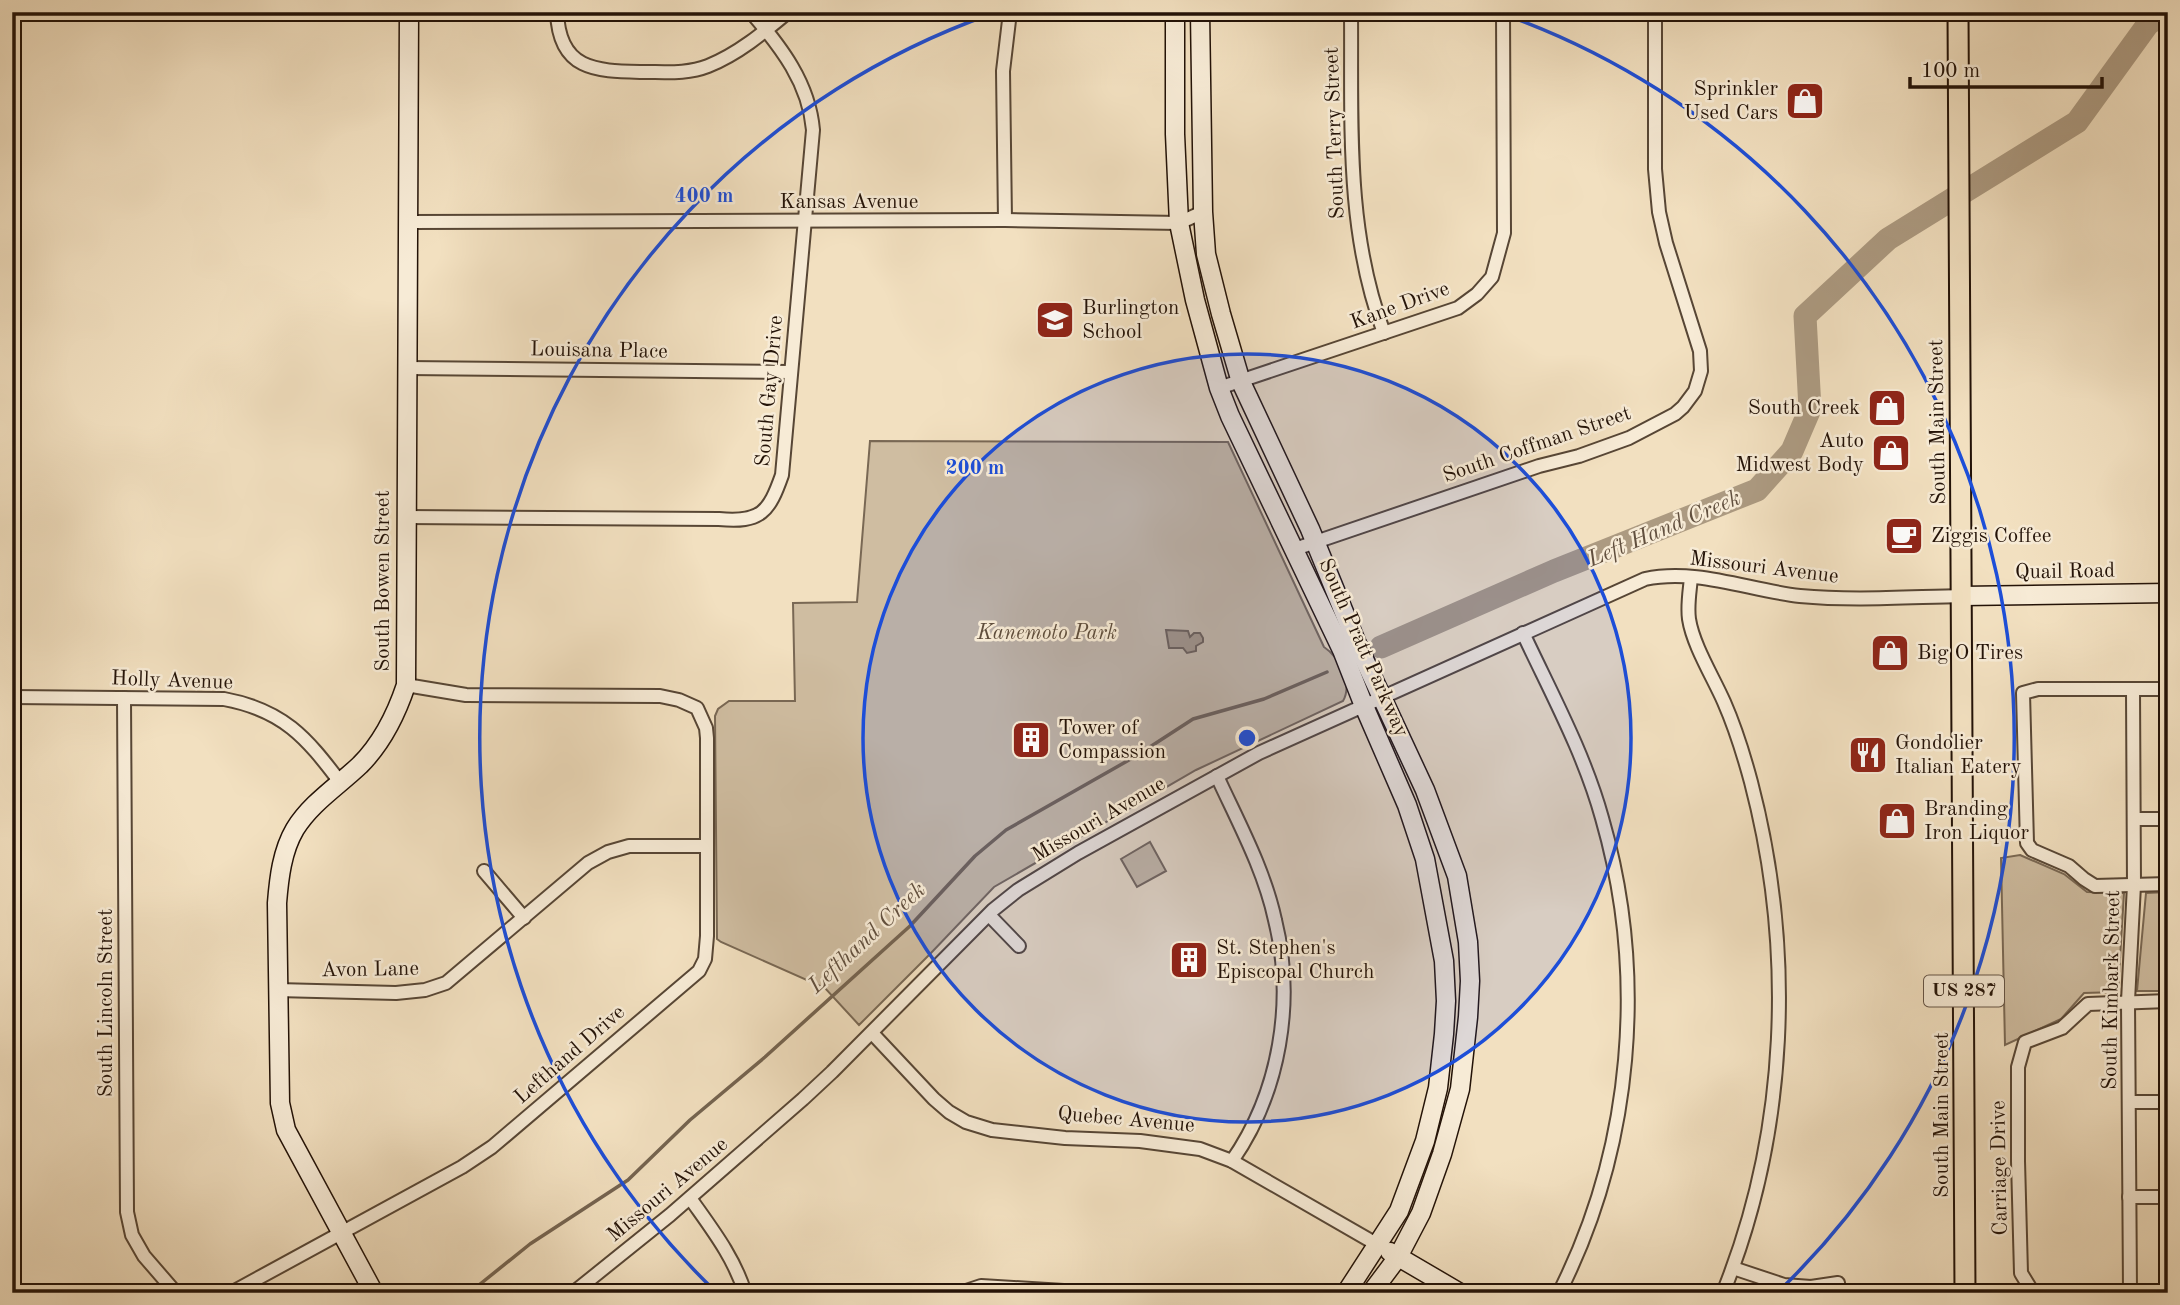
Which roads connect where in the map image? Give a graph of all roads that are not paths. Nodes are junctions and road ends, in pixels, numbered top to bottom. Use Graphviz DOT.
graph roads {
  1 [pos="409,12"];
  2 [pos="557,12"];
  3 [pos="751,12"];
  4 [pos="788,12"];
  5 [pos="1010,12"];
  6 [pos="1175,12"];
  7 [pos="1200,12"];
  8 [pos="1351,12"];
  9 [pos="1503,12"];
  10 [pos="1655,12"];
  11 [pos="1958,12"];
  12 [pos="767,30"];
  13 [pos="1203,212"];
  14 [pos="1005,220"];
  15 [pos="408,222"];
  16 [pos="806,222"];
  17 [pos="1179,223"];
  18 [pos="1384,333"];
  19 [pos="407,368"];
  20 [pos="791,372"];
  21 [pos="1241,382"];
  22 [pos="1219,388"];
  23 [pos="406,517"];
  24 [pos="1315,543"];
  25 [pos="1295,550"];
  26 [pos="1691,576"];
  27 [pos="2168,593"];
  28 [pos="1962,596"];
  29 [pos="1523,633"];
  30 [pos="406,685"];
  31 [pos="2168,689"];
  32 [pos="2133,690"];
  33 [pos="12,697"];
  34 [pos="124,698"];
  35 [pos="1382,698"];
  36 [pos="1364,706"];
  37 [pos="1217,776"];
  38 [pos="340,782"];
  39 [pos="2134,819"];
  40 [pos="2168,819"];
  41 [pos="707,846"];
  42 [pos="484,871"];
  43 [pos="2168,884"];
  44 [pos="2134,885"];
  45 [pos="989,915"];
  46 [pos="524,918"];
  47 [pos="1018,946"];
  48 [pos="277,990"];
  49 [pos="2128,1001"];
  50 [pos="2168,1001"];
  51 [pos="872,1033"];
  52 [pos="2129,1102"];
  53 [pos="2168,1102"];
  54 [pos="1232,1161"];
  55 [pos="2129,1197"];
  56 [pos="2168,1197"];
  57 [pos="690,1198"];
  58 [pos="340,1232"];
  59 [pos="1378,1245"];
  60 [pos="1398,1257"];
  61 [pos="1733,1268"];
  62 [pos="1838,1283"];
  63 [pos="2032,1291"];
  64 [pos="2130,1291"];
  65 [pos="2168,1291"];
  66 [pos="176,1293"];
  67 [pos="230,1293"];
  68 [pos="374,1293"];
  69 [pos="573,1293"];
  70 [pos="745,1293"];
  71 [pos="960,1293"];
  72 [pos="1096,1293"];
  73 [pos="1346,1293"];
  74 [pos="1371,1293"];
  75 [pos="1460,1293"];
  76 [pos="1559,1293"];
  77 [pos="1723,1293"];
  78 [pos="1965,1293"];
  1 -- 15 [label="street, South Bowen Street"];
  2 -- 12 [label="street"];
  3 -- 12 [label="street, South Gay Drive"];
  4 -- 12 [label="street"];
  5 -- 14 [label="street"];
  6 -- 17 [label="street, South Pratt Parkway"];
  7 -- 13 [label="street, South Pratt Parkway"];
  8 -- 18 [label="street, South Terry Street"];
  9 -- 18 [label="street, Kane Drive"];
  10 -- 24 [label="street, South Coffman Street"];
  11 -- 28 [label="main road, South Main Street / US 287"];
  12 -- 16 [label="street, South Gay Drive"];
  13 -- 17 [label="street, Kansas Avenue"];
  13 -- 21 [label="street, South Pratt Parkway"];
  14 -- 16 [label="street, Kansas Avenue"];
  14 -- 17 [label="street, Kansas Avenue"];
  15 -- 16 [label="street, Kansas Avenue"];
  15 -- 19 [label="street, South Bowen Street"];
  16 -- 20 [label="street, South Gay Drive"];
  17 -- 22 [label="street, South Pratt Parkway"];
  18 -- 21 [label="street, Kane Drive"];
  19 -- 20 [label="street, Louisana Place"];
  19 -- 23 [label="street, South Bowen Street"];
  20 -- 23 [label="street, South Gay Drive"];
  21 -- 22 [label="street, Kane Drive"];
  21 -- 24 [label="street, South Pratt Parkway"];
  22 -- 25 [label="street, South Pratt Parkway"];
  23 -- 30 [label="street, South Bowen Street"];
  24 -- 25 [label="street, South Coffman Street"];
  24 -- 35 [label="street, South Pratt Parkway"];
  25 -- 36 [label="street, South Pratt Parkway"];
  26 -- 28 [label="street, Missouri Avenue"];
  26 -- 29 [label="street, Missouri Avenue"];
  26 -- 61 [label="street"];
  27 -- 28 [label="street, Quail Road"];
  28 -- 78 [label="main road, South Main Street / US 287"];
  29 -- 35 [label="street, Missouri Avenue"];
  29 -- 76 [label="street"];
  30 -- 38 [label="street, South Bowen Street"];
  30 -- 41 [label="street, Lefthand Drive"];
  31 -- 32 [label="street"];
  32 -- 39 [label="street, South Kimbark Street"];
  32 -- 44 [label="street"];
  33 -- 34 [label="street, Holly Avenue"];
  34 -- 38 [label="street, Holly Avenue"];
  34 -- 66 [label="street, South Lincoln Street"];
  35 -- 36 [label="street, Missouri Avenue"];
  35 -- 60 [label="street, South Pratt Parkway"];
  36 -- 37 [label="street, Missouri Avenue"];
  36 -- 59 [label="street, South Pratt Parkway"];
  37 -- 45 [label="street, Missouri Avenue"];
  37 -- 54 [label="street"];
  38 -- 48 [label="street, South Bowen Street"];
  39 -- 40 [label="street"];
  39 -- 44 [label="street, South Kimbark Street"];
  41 -- 46 [label="street, Avon Lane"];
  41 -- 58 [label="street, Lefthand Drive"];
  42 -- 46 [label="street"];
  43 -- 44 [label="street"];
  44 -- 49 [label="street, South Kimbark Street"];
  45 -- 47 [label="street"];
  45 -- 51 [label="street, Missouri Avenue"];
  46 -- 48 [label="street, Avon Lane"];
  48 -- 58 [label="street, South Bowen Street"];
  49 -- 50 [label="street"];
  49 -- 52 [label="street, South Kimbark Street"];
  49 -- 63 [label="street, Carriage Drive"];
  51 -- 54 [label="street, Quebec Avenue"];
  51 -- 57 [label="street, Missouri Avenue"];
  52 -- 53 [label="street"];
  52 -- 55 [label="street, South Kimbark Street"];
  54 -- 59 [label="street, Quebec Avenue"];
  55 -- 56 [label="street"];
  55 -- 64 [label="street, South Kimbark Street"];
  57 -- 69 [label="street, Missouri Avenue"];
  57 -- 70 [label="street"];
  58 -- 67 [label="street, Lefthand Drive"];
  58 -- 68 [label="street, South Bowen Street"];
  59 -- 60 [label="street, Quebec Avenue"];
  59 -- 73 [label="street, South Pratt Parkway"];
  60 -- 74 [label="street, South Pratt Parkway"];
  60 -- 75 [label="street, Quebec Avenue"];
  61 -- 62 [label="street"];
  61 -- 77 [label="street"];
  63 -- 64 [label="street"];
  64 -- 65 [label="street"];
  71 -- 72 [label="street"];
}
